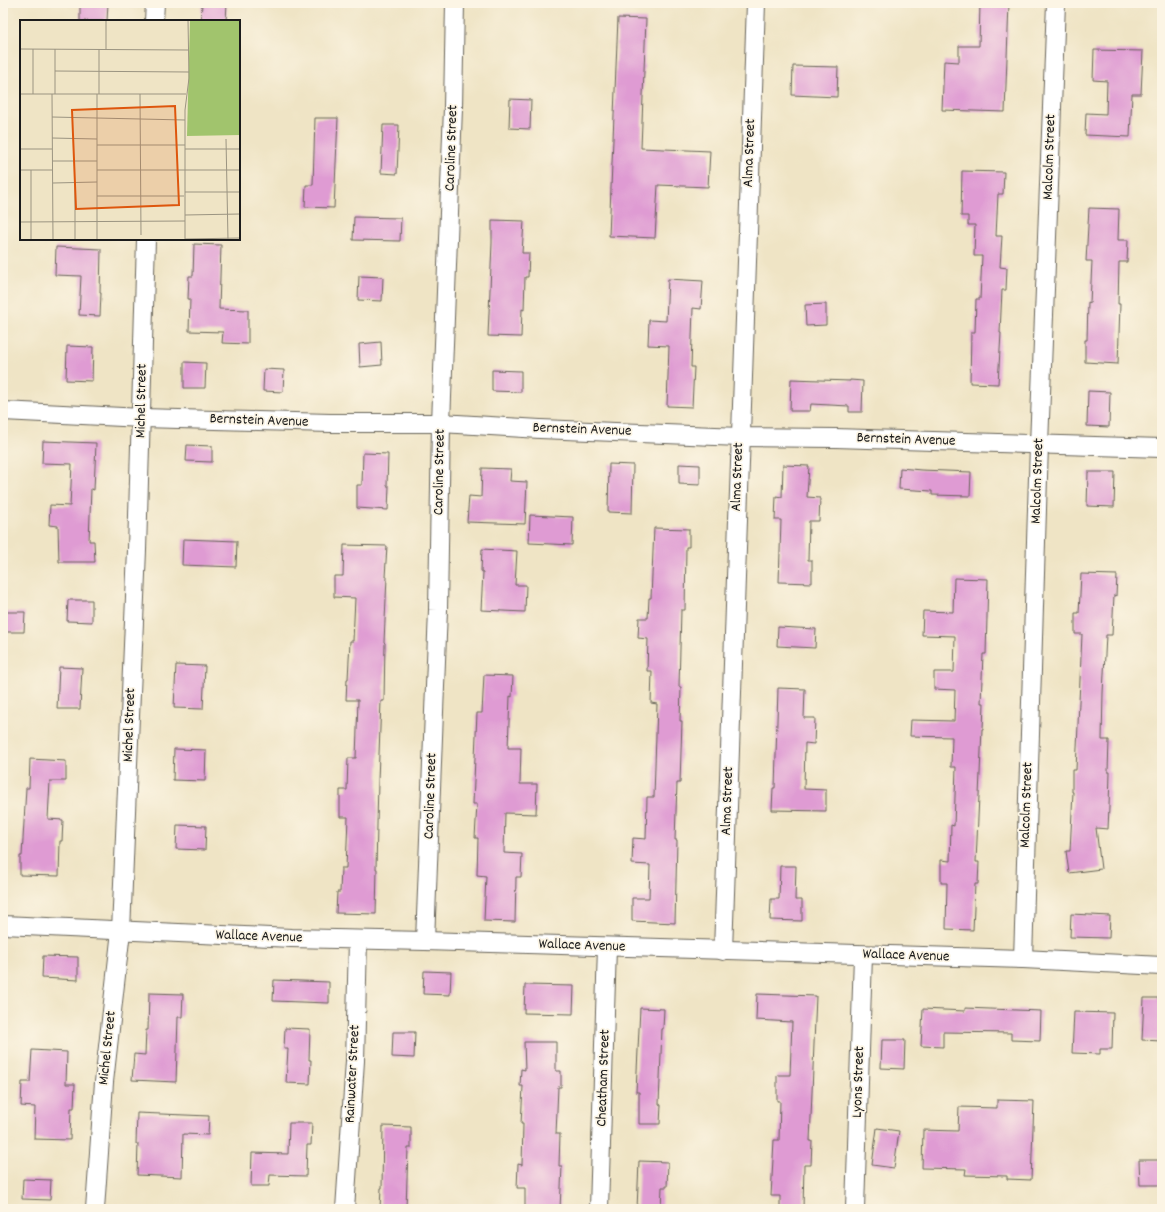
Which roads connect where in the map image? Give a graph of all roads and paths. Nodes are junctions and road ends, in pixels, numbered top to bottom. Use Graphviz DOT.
graph roads {
  1 [pos="155,3"];
  2 [pos="455,3"];
  3 [pos="756,3"];
  4 [pos="1056,3"];
  5 [pos="154,20"];
  6 [pos="146,240"];
  7 [pos="3,411"];
  8 [pos="142,418"];
  9 [pos="441,423"];
  10 [pos="740,437"];
  11 [pos="1039,445"];
  12 [pos="1162,448"];
  13 [pos="3,925"];
  14 [pos="122,931"];
  15 [pos="358,940"];
  16 [pos="425,941"];
  17 [pos="607,947"];
  18 [pos="723,950"];
  19 [pos="863,955"];
  20 [pos="1022,959"];
  21 [pos="1162,966"];
  22 [pos="95,1209"];
  23 [pos="345,1209"];
  24 [pos="599,1209"];
  25 [pos="855,1209"];
  1 -- 5 [label="street"];
  2 -- 9 [label="street, Caroline Street"];
  3 -- 10 [label="street, Alma Street"];
  4 -- 11 [label="street, Malcolm Street"];
  6 -- 8 [label="street, Michel Street"];
  7 -- 8 [label="street, Bernstein Avenue"];
  8 -- 9 [label="street, Bernstein Avenue"];
  8 -- 14 [label="street, Michel Street"];
  9 -- 10 [label="street, Bernstein Avenue"];
  9 -- 16 [label="street, Caroline Street"];
  10 -- 11 [label="street, Bernstein Avenue"];
  10 -- 18 [label="street, Alma Street"];
  11 -- 12 [label="street, Bernstein Avenue"];
  11 -- 20 [label="street, Malcolm Street"];
  13 -- 14 [label="street, Wallace Avenue"];
  14 -- 15 [label="street, Wallace Avenue"];
  14 -- 22 [label="street, Michel Street"];
  15 -- 16 [label="street, Wallace Avenue"];
  15 -- 23 [label="street, Rainwater Street"];
  16 -- 17 [label="street, Wallace Avenue"];
  17 -- 18 [label="street, Wallace Avenue"];
  17 -- 24 [label="street, Cheatham Street"];
  18 -- 19 [label="street, Wallace Avenue"];
  19 -- 20 [label="street, Wallace Avenue"];
  19 -- 25 [label="street, Lyons Street"];
  20 -- 21 [label="street, Wallace Avenue"];
}
